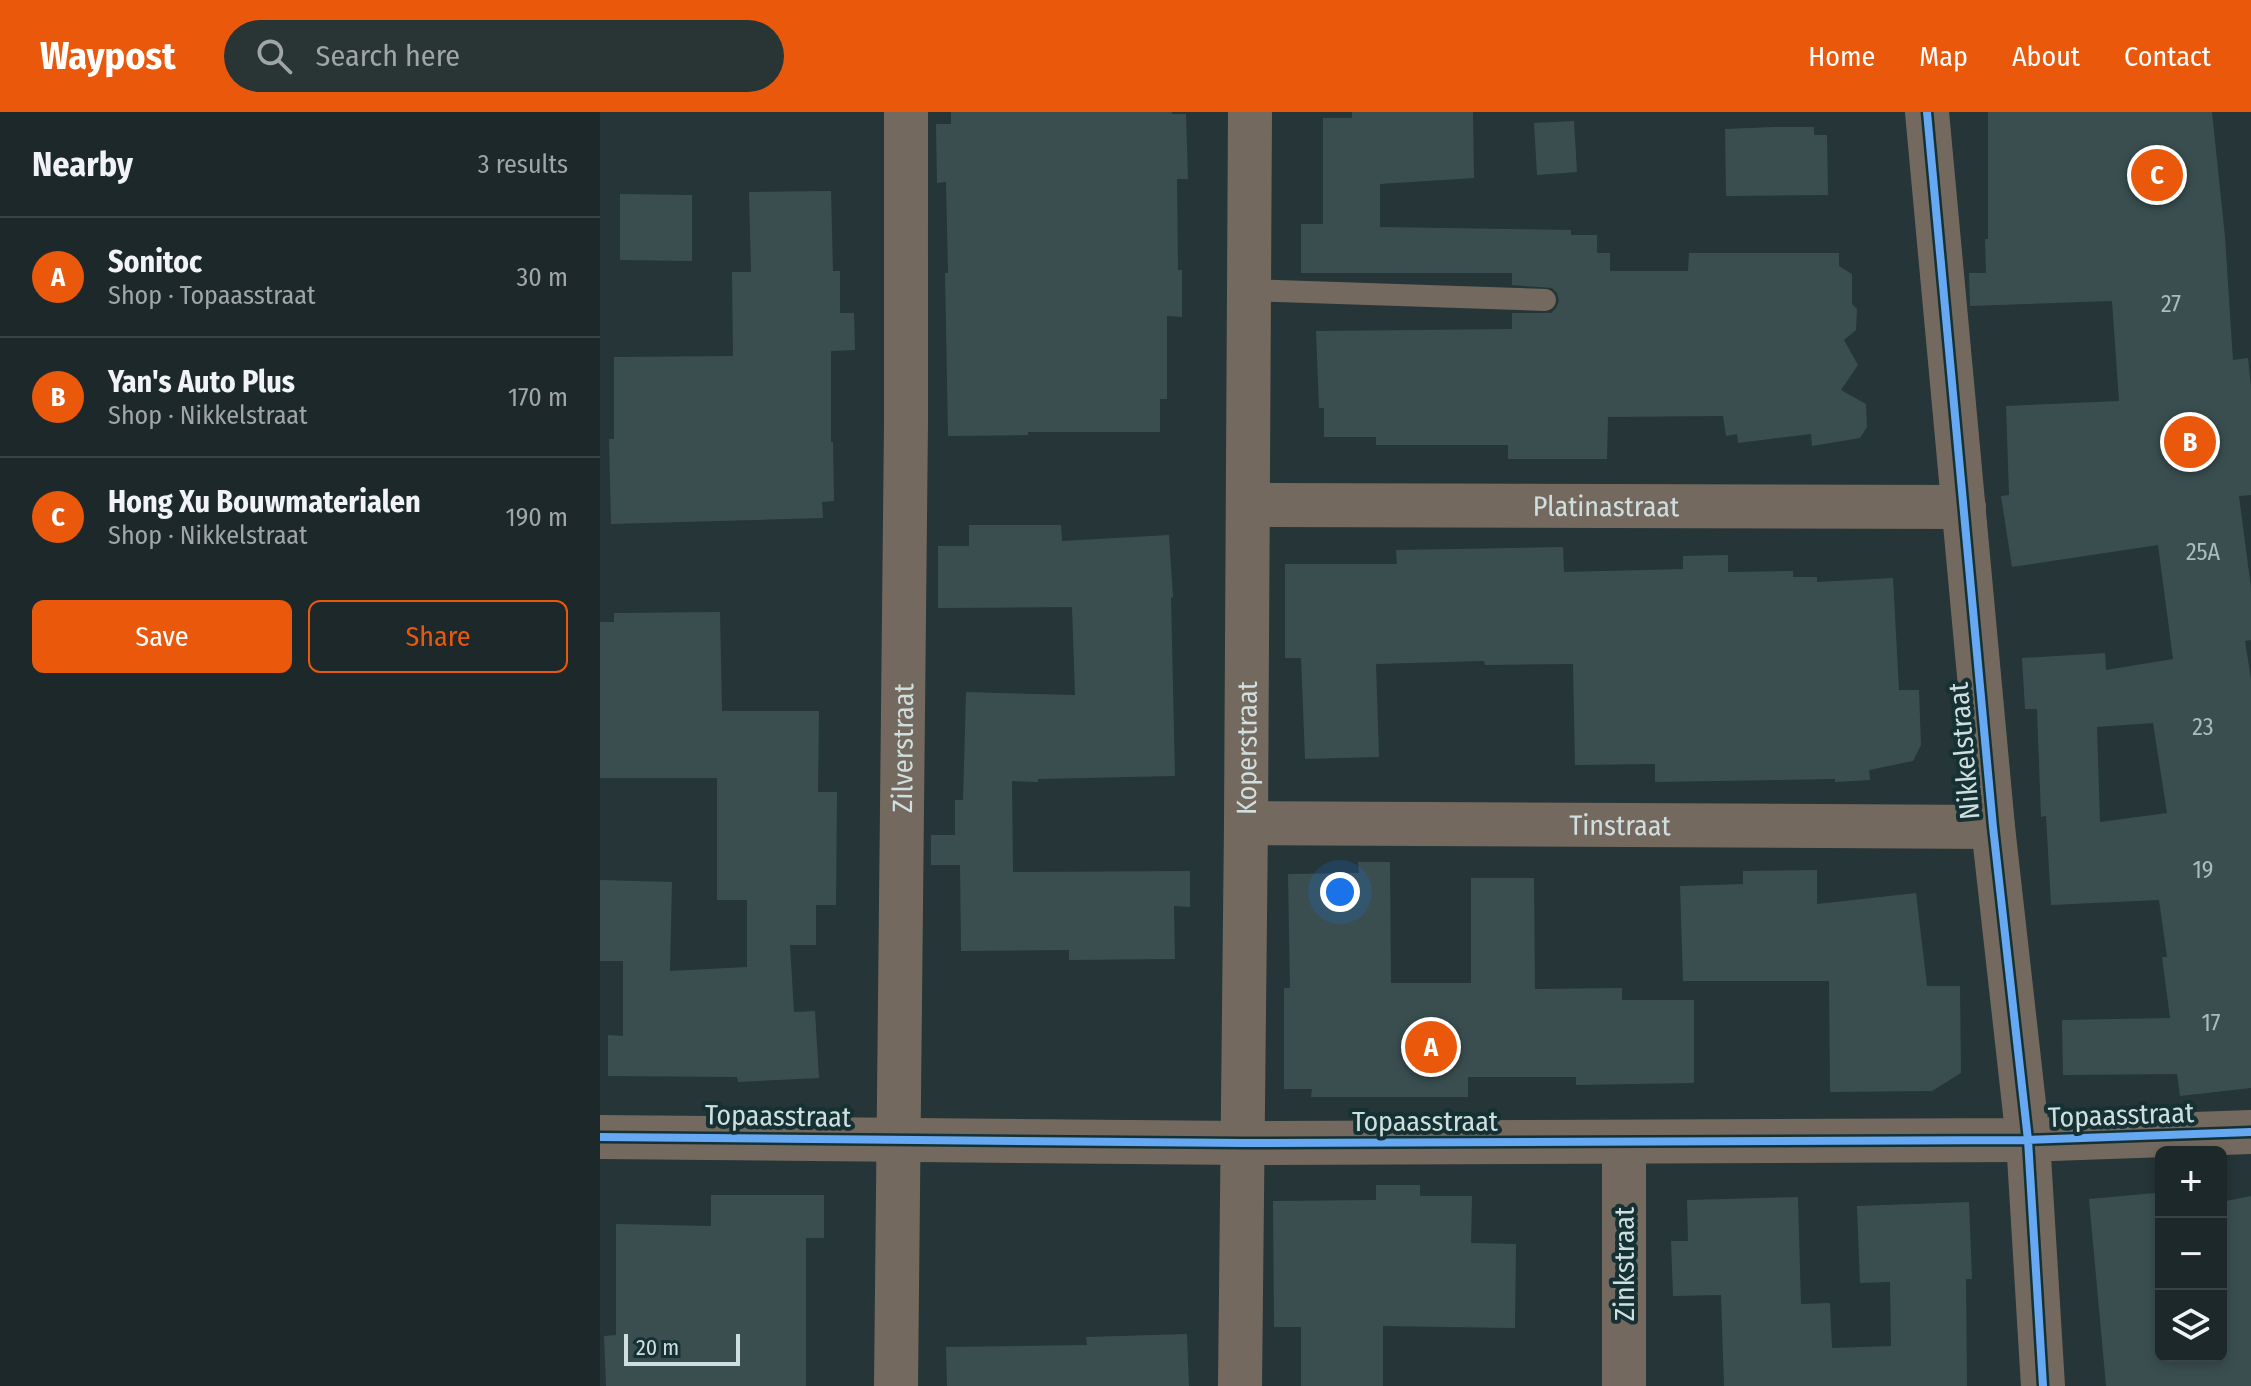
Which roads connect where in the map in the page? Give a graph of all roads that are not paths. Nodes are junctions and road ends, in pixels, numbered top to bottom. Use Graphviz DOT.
graph roads {
  1 [pos="906,112"];
  2 [pos="1250,112"];
  3 [pos="1927,112"];
  4 [pos="1249,290"];
  5 [pos="1545,300"];
  6 [pos="1248,505"];
  7 [pos="1964,507"];
  8 [pos="1246,823"];
  9 [pos="1993,827"];
  10 [pos="2251,1132"];
  11 [pos="600,1137"];
  12 [pos="897,1139"];
  13 [pos="2028,1140"];
  14 [pos="1624,1142"];
  15 [pos="1243,1143"];
  16 [pos="896,1386"];
  17 [pos="1240,1386"];
  18 [pos="1624,1386"];
  19 [pos="2043,1386"];
  1 -- 12 [label="street, Zilverstraat"];
  2 -- 4 [label="street, Koperstraat"];
  3 -- 7 [label="street, Nikkelstraat"];
  4 -- 5 [label="lane"];
  4 -- 6 [label="street, Koperstraat"];
  6 -- 7 [label="street, Platinastraat"];
  6 -- 8 [label="street, Koperstraat"];
  7 -- 9 [label="street, Nikkelstraat"];
  8 -- 9 [label="street, Tinstraat"];
  8 -- 15 [label="street, Koperstraat"];
  9 -- 13 [label="street, Nikkelstraat"];
  10 -- 13 [label="street, Topaasstraat"];
  11 -- 12 [label="street, Topaasstraat"];
  12 -- 15 [label="street, Topaasstraat"];
  12 -- 16 [label="street, Zilverstraat"];
  13 -- 14 [label="street, Topaasstraat"];
  13 -- 19 [label="street, Nikkelstraat"];
  14 -- 15 [label="street, Topaasstraat"];
  14 -- 18 [label="street, Zinkstraat"];
  15 -- 17 [label="street, Koperstraat"];
}
